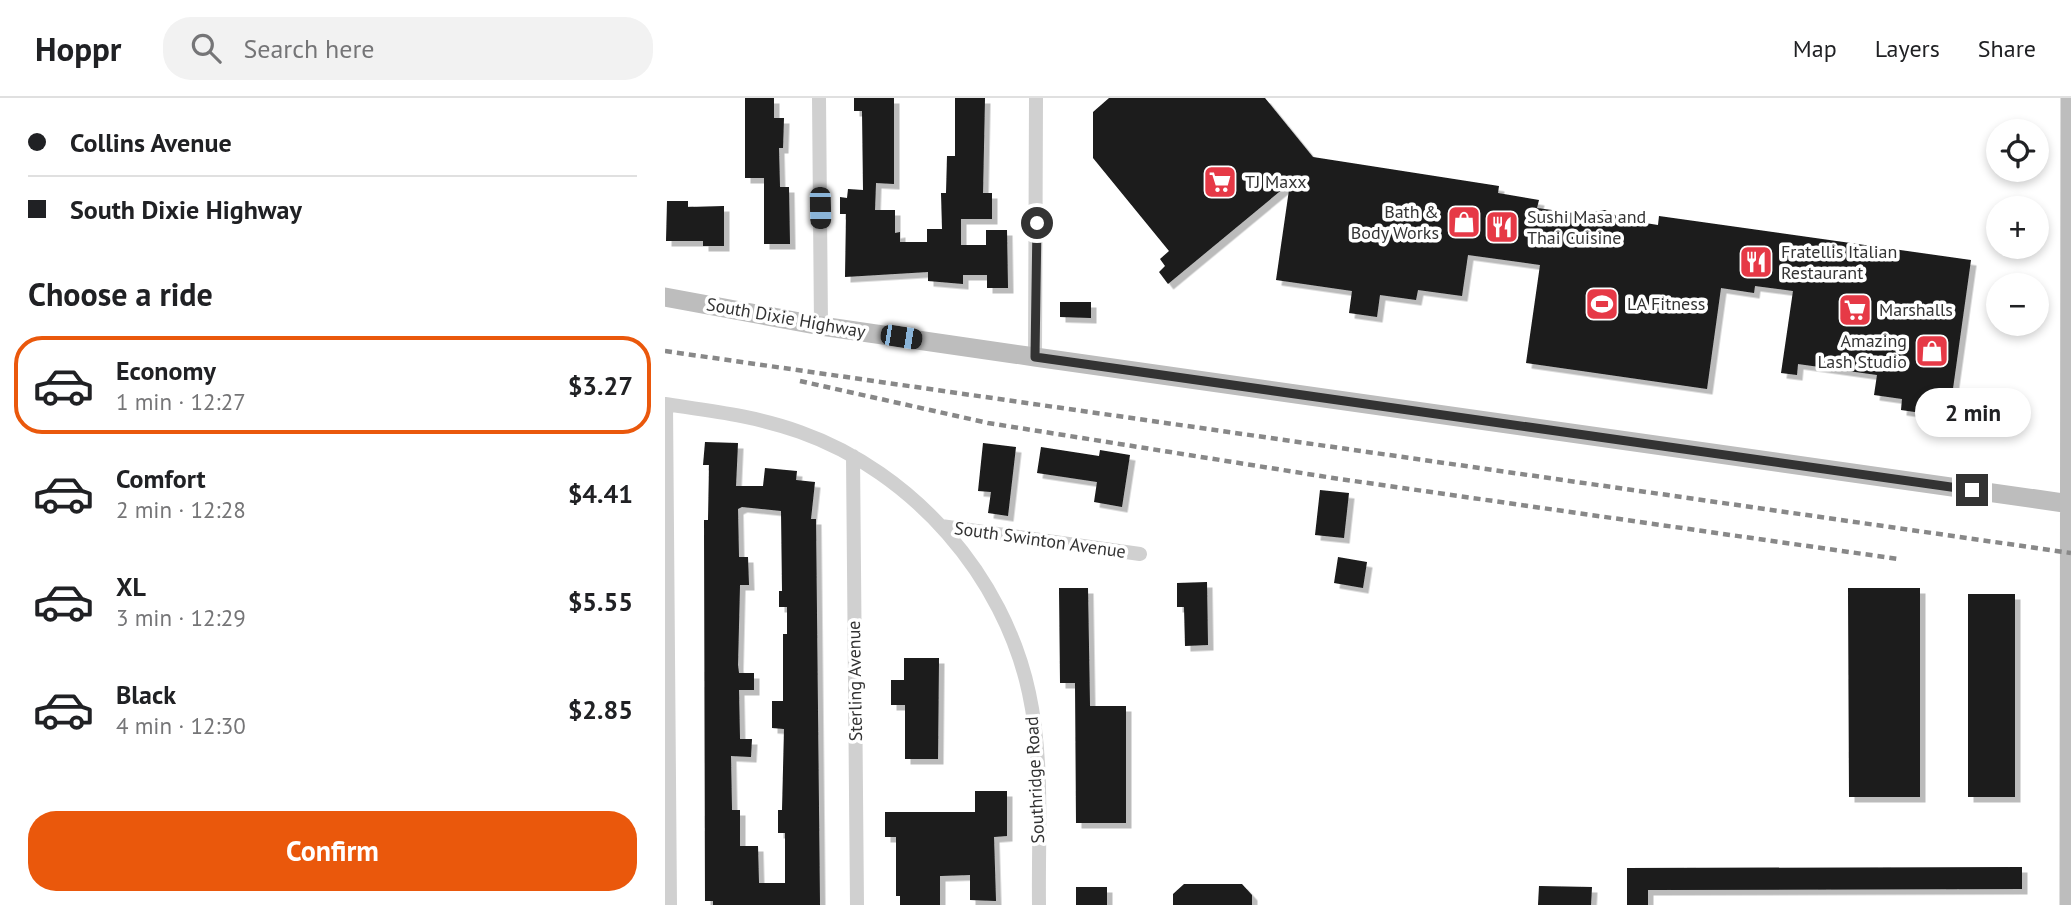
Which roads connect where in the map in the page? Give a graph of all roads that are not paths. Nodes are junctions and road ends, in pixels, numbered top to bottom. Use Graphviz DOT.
graph roads {
  1 [pos="819,98"];
  2 [pos="1036,98"];
  3 [pos="2070,98"];
  4 [pos="2071,253"];
  5 [pos="665,297"];
  6 [pos="821,326"];
  7 [pos="1035,357"];
  8 [pos="666,404"];
  9 [pos="853,457"];
  10 [pos="2070,504"];
  11 [pos="940,526"];
  12 [pos="1140,554"];
  13 [pos="1002,618"];
  14 [pos="2070,855"];
  15 [pos="2070,904"];
  16 [pos="670,905"];
  17 [pos="857,905"];
  18 [pos="1039,905"];
  1 -- 6 [label="street"];
  2 -- 7 [label="street"];
  3 -- 4 [label="street"];
  4 -- 10 [label="street"];
  5 -- 6 [label="street, South Dixie Highway"];
  6 -- 7 [label="street, South Dixie Highway"];
  7 -- 10 [label="street, South Dixie Highway"];
  8 -- 9 [label="street, South Swinton Avenue"];
  8 -- 16 [label="street"];
  9 -- 11 [label="street, South Swinton Avenue"];
  9 -- 17 [label="street, Sterling Avenue"];
  10 -- 14 [label="street"];
  11 -- 12 [label="street, South Swinton Avenue"];
  11 -- 13 [label="street, South Swinton Avenue"];
  13 -- 18 [label="street, Southridge Road"];
  14 -- 15 [label="street"];
}
